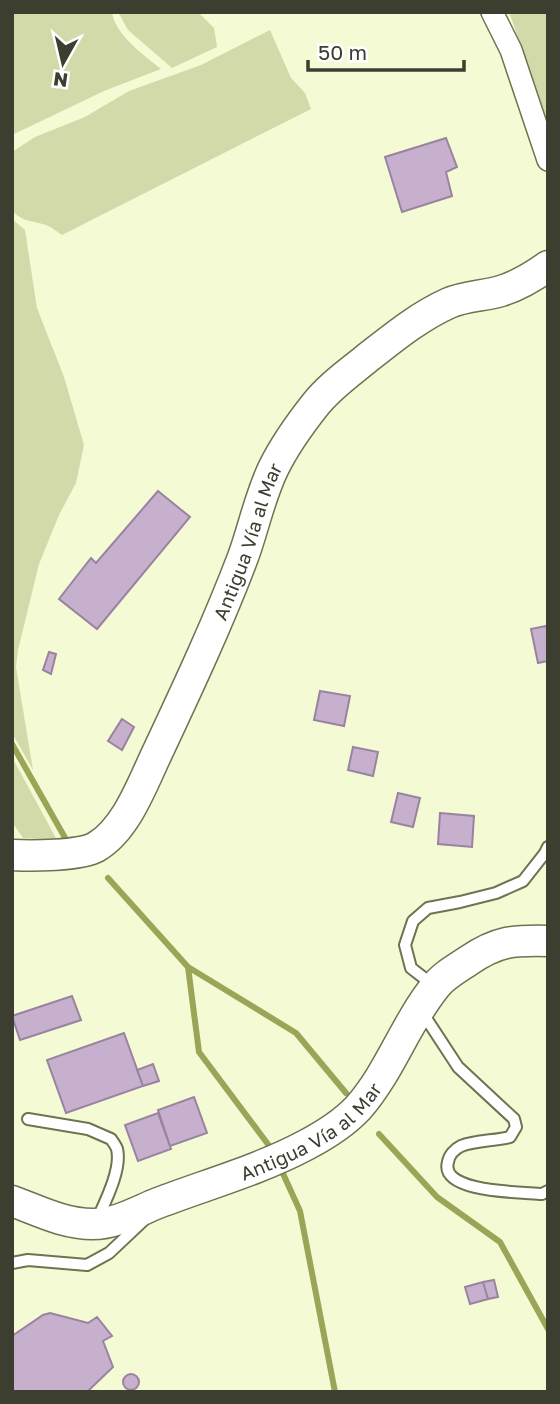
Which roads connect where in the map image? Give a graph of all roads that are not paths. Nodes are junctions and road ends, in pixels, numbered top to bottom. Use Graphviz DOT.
graph roads {
  1 [pos="492,12"];
  2 [pos="548,160"];
  3 [pos="545,272"];
  4 [pos="548,847"];
  5 [pos="12,855"];
  6 [pos="548,941"];
  7 [pos="428,998"];
  8 [pos="28,1119"];
  9 [pos="548,1191"];
  10 [pos="12,1201"];
  11 [pos="160,1202"];
  12 [pos="95,1224"];
  13 [pos="12,1263"];
  1 -- 2 [label="street"];
  3 -- 5 [label="main road, Antigua Vía al Mar"];
  4 -- 7 [label="lane"];
  6 -- 7 [label="main road, Antigua Vía al Mar"];
  7 -- 9 [label="lane"];
  7 -- 11 [label="main road, Antigua Vía al Mar"];
  8 -- 12 [label="lane"];
  10 -- 12 [label="main road, Antigua Vía al Mar"];
  11 -- 12 [label="main road, Antigua Vía al Mar"];
  11 -- 13 [label="lane"];
}
